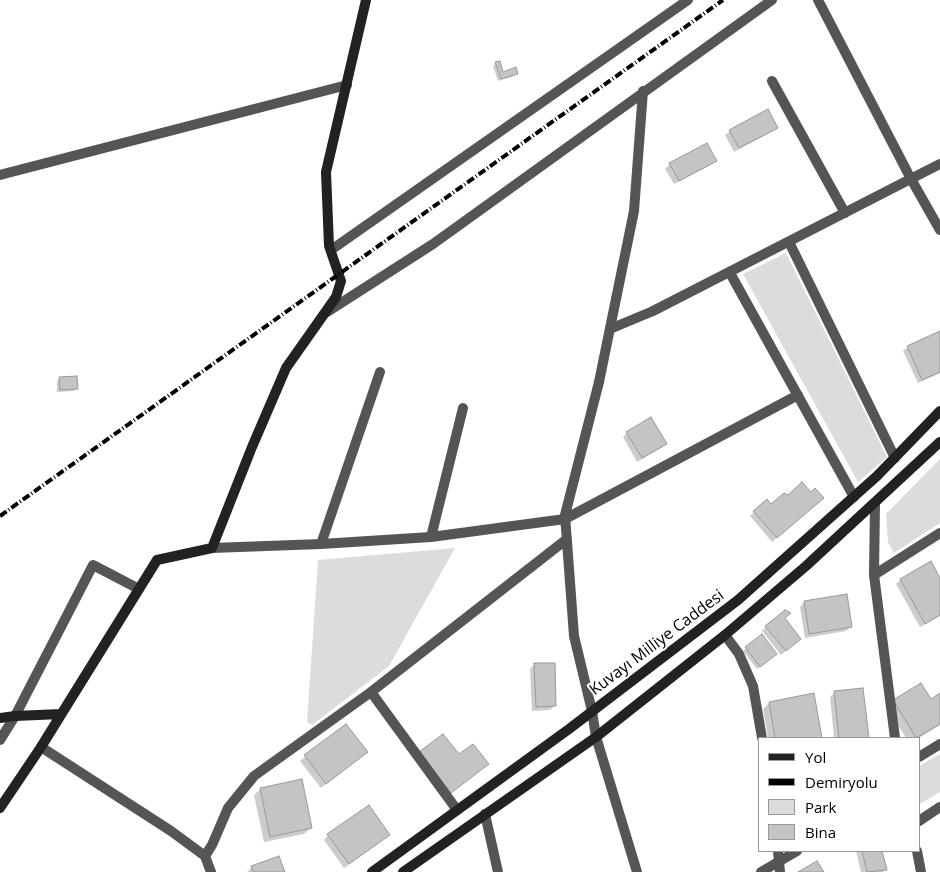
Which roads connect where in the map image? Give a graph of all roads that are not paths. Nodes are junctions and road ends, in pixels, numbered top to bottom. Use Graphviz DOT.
graph roads {
  1 [pos="366,0"];
  2 [pos="688,0"];
  3 [pos="772,0"];
  4 [pos="818,0"];
  5 [pos="772,81"];
  6 [pos="346,85"];
  7 [pos="643,91"];
  8 [pos="940,164"];
  9 [pos="0,175"];
  10 [pos="911,179"];
  11 [pos="845,213"];
  12 [pos="940,230"];
  13 [pos="789,242"];
  14 [pos="331,250"];
  15 [pos="730,272"];
  16 [pos="327,312"];
  17 [pos="610,329"];
  18 [pos="380,372"];
  19 [pos="798,395"];
  20 [pos="463,408"];
  21 [pos="940,412"];
  22 [pos="940,442"];
  23 [pos="895,458"];
  24 [pos="854,497"];
  25 [pos="875,503"];
  26 [pos="565,520"];
  27 [pos="940,533"];
  28 [pos="431,537"];
  29 [pos="567,539"];
  30 [pos="321,544"];
  31 [pos="212,548"];
  32 [pos="874,575"];
  33 [pos="139,589"];
  34 [pos="725,635"];
  35 [pos="370,692"];
  36 [pos="592,711"];
  37 [pos="61,714"];
  38 [pos="15,716"];
  39 [pos="0,718"];
  40 [pos="596,737"];
  41 [pos="762,737"];
  42 [pos="895,737"];
  43 [pos="0,740"];
  44 [pos="940,744"];
  45 [pos="41,748"];
  46 [pos="920,756"];
  47 [pos="940,807"];
  48 [pos="0,808"];
  49 [pos="457,810"];
  50 [pos="485,814"];
  51 [pos="920,820"];
  52 [pos="795,852"];
  53 [pos="917,852"];
  54 [pos="205,856"];
  55 [pos="779,861"];
  56 [pos="211,872"];
  57 [pos="372,872"];
  58 [pos="403,872"];
  59 [pos="498,872"];
  60 [pos="638,872"];
  61 [pos="761,872"];
  62 [pos="921,872"];
  1 -- 6 [label="main road"];
  2 -- 14 [label="street"];
  3 -- 7 [label="street"];
  4 -- 10 [label="street"];
  5 -- 11 [label="street"];
  6 -- 9 [label="street"];
  6 -- 14 [label="main road"];
  7 -- 16 [label="street"];
  7 -- 17 [label="street"];
  8 -- 10 [label="street"];
  10 -- 11 [label="street"];
  10 -- 12 [label="street"];
  11 -- 13 [label="street"];
  13 -- 15 [label="street"];
  13 -- 23 [label="street"];
  14 -- 16 [label="main road"];
  15 -- 17 [label="street"];
  15 -- 19 [label="street"];
  16 -- 31 [label="main road"];
  17 -- 26 [label="street"];
  18 -- 30 [label="street"];
  19 -- 24 [label="street"];
  19 -- 26 [label="street"];
  20 -- 28 [label="street"];
  21 -- 23 [label="main road, Kuvayı Milliye Caddesi"];
  22 -- 25 [label="main road, Kuvayı Milliye Caddesi"];
  23 -- 24 [label="main road, Kuvayı Milliye Caddesi"];
  24 -- 36 [label="main road, Kuvayı Milliye Caddesi"];
  25 -- 32 [label="street"];
  25 -- 34 [label="main road, Kuvayı Milliye Caddesi"];
  26 -- 28 [label="street"];
  26 -- 29 [label="street"];
  27 -- 32 [label="street"];
  28 -- 30 [label="street"];
  29 -- 35 [label="street"];
  29 -- 36 [label="street"];
  30 -- 31 [label="street"];
  31 -- 33 [label="main road"];
  32 -- 42 [label="street"];
  33 -- 37 [label="main road"];
  33 -- 38 [label="street"];
  34 -- 40 [label="main road, Kuvayı Milliye Caddesi"];
  34 -- 41 [label="street"];
  35 -- 49 [label="street"];
  35 -- 54 [label="street"];
  36 -- 40 [label="street"];
  36 -- 49 [label="main road, Kuvayı Milliye Caddesi"];
  37 -- 38 [label="main road"];
  37 -- 45 [label="main road"];
  38 -- 39 [label="main road"];
  38 -- 43 [label="street"];
  40 -- 50 [label="main road, Kuvayı Milliye Caddesi"];
  40 -- 60 [label="street"];
  44 -- 46 [label="street"];
  45 -- 48 [label="main road"];
  45 -- 54 [label="street"];
  47 -- 51 [label="street"];
  49 -- 57 [label="main road, Kuvayı Milliye Caddesi"];
  50 -- 58 [label="main road, Kuvayı Milliye Caddesi"];
  50 -- 59 [label="street"];
  52 -- 55 [label="street"];
  53 -- 62 [label="street"];
  54 -- 56 [label="street"];
  55 -- 61 [label="street"];
}
